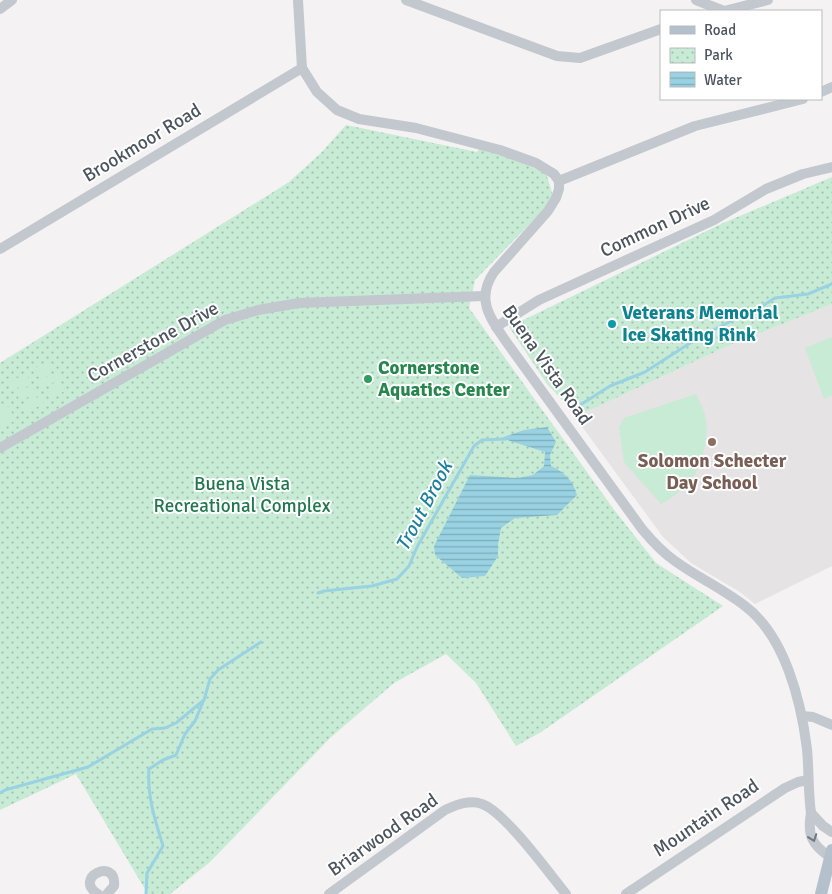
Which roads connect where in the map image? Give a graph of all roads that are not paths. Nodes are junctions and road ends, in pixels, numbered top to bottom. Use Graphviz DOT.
graph roads {
  1 [pos="12,0"];
  2 [pos="298,0"];
  3 [pos="406,0"];
  4 [pos="696,0"];
  5 [pos="768,0"];
  6 [pos="0,9"];
  7 [pos="721,10"];
  8 [pos="728,10"];
  9 [pos="660,29"];
  10 [pos="302,68"];
  11 [pos="799,100"];
  12 [pos="832,167"];
  13 [pos="558,181"];
  14 [pos="0,249"];
  15 [pos="484,296"];
  16 [pos="496,328"];
  17 [pos="0,448"];
  18 [pos="802,716"];
  19 [pos="832,725"];
  20 [pos="808,780"];
  21 [pos="812,813"];
  22 [pos="832,832"];
  23 [pos="829,859"];
  24 [pos="95,894"];
  25 [pos="107,894"];
  26 [pos="329,894"];
  27 [pos="566,894"];
  28 [pos="626,894"];
  29 [pos="821,894"];
  1 -- 6 [label="street"];
  2 -- 10 [label="street"];
  3 -- 9 [label="street"];
  4 -- 7 [label="street"];
  5 -- 8 [label="street"];
  10 -- 13 [label="street"];
  10 -- 14 [label="street, Brookmoor Road"];
  11 -- 13 [label="street"];
  12 -- 16 [label="street, Common Drive"];
  13 -- 15 [label="street, Buena Vista Road"];
  15 -- 16 [label="street, Buena Vista Road"];
  15 -- 17 [label="street, Cornerstone Drive"];
  16 -- 18 [label="street, Buena Vista Road"];
  18 -- 19 [label="street"];
  18 -- 20 [label="street, Buena Vista Road"];
  20 -- 21 [label="street, Buena Vista Road"];
  20 -- 28 [label="street, Mountain Road"];
  21 -- 22 [label="street"];
  21 -- 23 [label="street, Buena Vista Road, one-way"];
  23 -- 29 [label="main road"];
  24 -- 25 [label="street"];
  26 -- 27 [label="street, Briarwood Road"];
}
